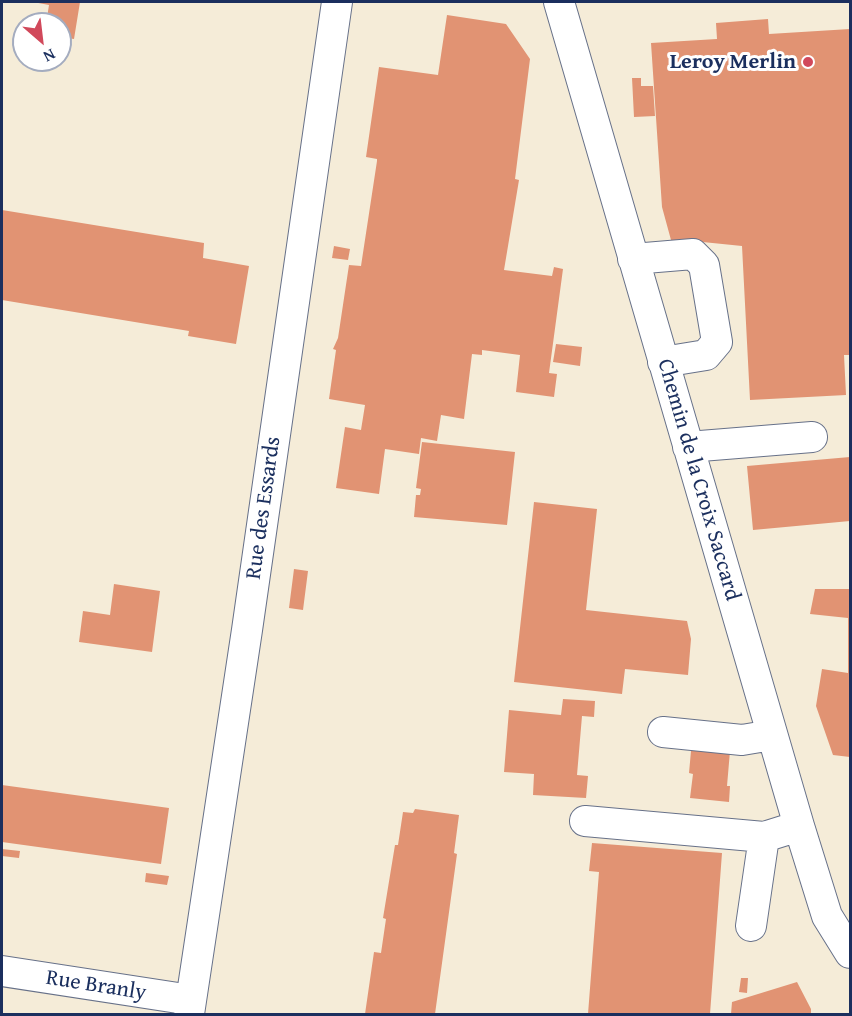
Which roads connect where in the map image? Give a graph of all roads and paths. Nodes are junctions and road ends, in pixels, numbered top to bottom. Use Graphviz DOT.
graph roads {
  1 [pos="336,2"];
  2 [pos="559,2"];
  3 [pos="633,259"];
  4 [pos="663,362"];
  5 [pos="812,437"];
  6 [pos="688,447"];
  7 [pos="663,732"];
  8 [pos="772,735"];
  9 [pos="585,821"];
  10 [pos="799,826"];
  11 [pos="764,837"];
  12 [pos="751,926"];
  13 [pos="850,953"];
  14 [pos="2,971"];
  15 [pos="190,1007"];
  1 -- 15 [label="street, Rue des Essards"];
  2 -- 3 [label="street, Chemin de la Croix Saccard"];
  3 -- 4 [label="street, Chemin de la Croix Saccard"];
  3 -- 4 [label="street"];
  4 -- 6 [label="street, Chemin de la Croix Saccard"];
  5 -- 6 [label="street"];
  6 -- 8 [label="street, Chemin de la Croix Saccard"];
  7 -- 8 [label="street"];
  8 -- 10 [label="street, Chemin de la Croix Saccard"];
  9 -- 11 [label="street"];
  10 -- 11 [label="street"];
  10 -- 13 [label="street, Chemin de la Croix Saccard"];
  11 -- 12 [label="street"];
  14 -- 15 [label="street, Rue Branly"];
}
